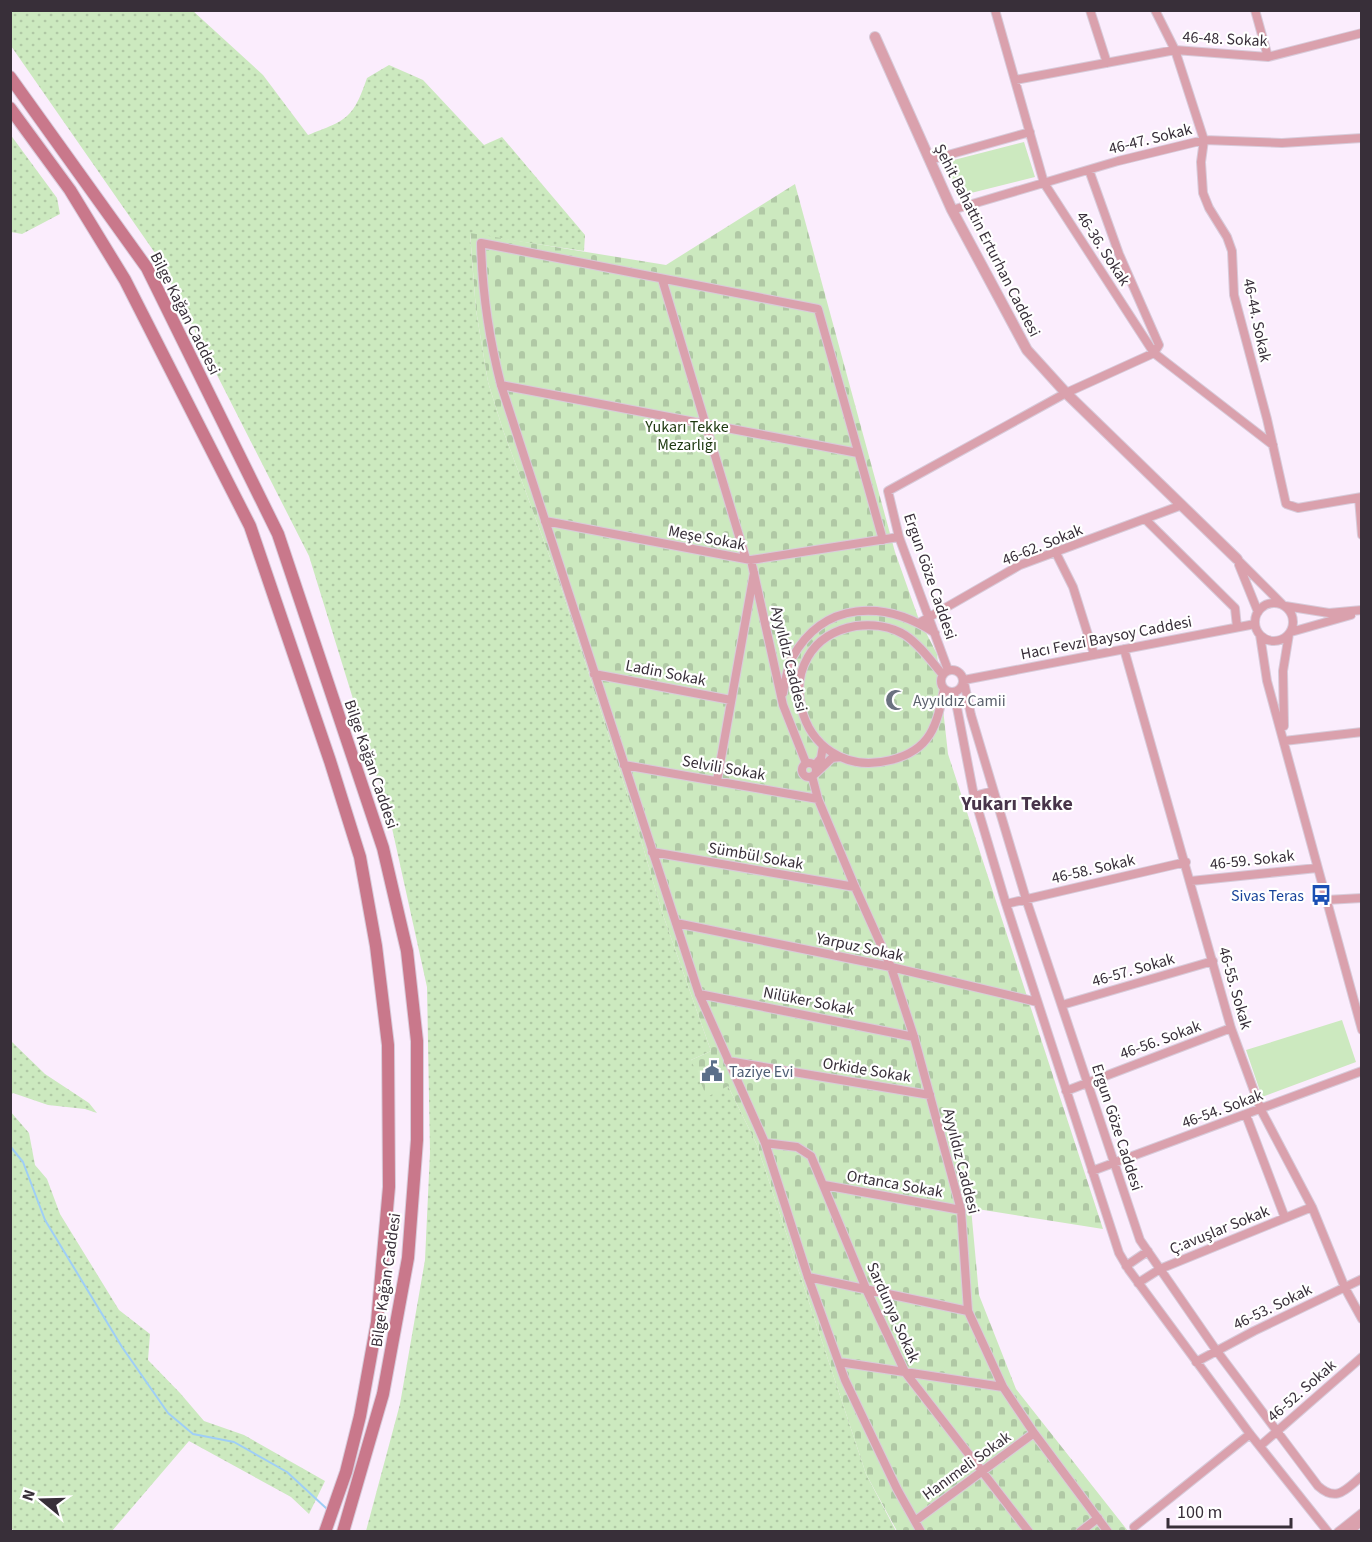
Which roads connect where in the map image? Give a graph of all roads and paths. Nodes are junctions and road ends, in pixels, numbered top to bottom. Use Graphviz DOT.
graph roads {
  1 [pos="995,10"];
  2 [pos="1090,10"];
  3 [pos="1155,10"];
  4 [pos="1255,10"];
  5 [pos="1362,33"];
  6 [pos="874,37"];
  7 [pos="1175,50"];
  8 [pos="1268,57"];
  9 [pos="1107,63"];
  10 [pos="10,77"];
  11 [pos="1015,80"];
  12 [pos="10,108"];
  13 [pos="1030,132"];
  14 [pos="1362,138"];
  15 [pos="1204,140"];
  16 [pos="930,159"];
  17 [pos="1089,170"];
  18 [pos="1044,183"];
  19 [pos="952,210"];
  20 [pos="662,279"];
  21 [pos="1154,353"];
  22 [pos="501,385"];
  23 [pos="1066,393"];
  24 [pos="705,424"];
  25 [pos="1273,446"];
  26 [pos="858,453"];
  27 [pos="1360,497"];
  28 [pos="1182,505"];
  29 [pos="1145,519"];
  30 [pos="545,521"];
  31 [pos="1362,535"];
  32 [pos="899,537"];
  33 [pos="883,540"];
  34 [pos="1056,553"];
  35 [pos="1237,559"];
  36 [pos="748,560"];
  37 [pos="754,573"];
  38 [pos="1284,605"];
  39 [pos="1362,611"];
  40 [pos="1258,612"];
  41 [pos="929,618"];
  42 [pos="919,623"];
  43 [pos="1255,624"];
  44 [pos="1237,627"];
  45 [pos="1290,633"];
  46 [pos="936,634"];
  47 [pos="1260,635"];
  48 [pos="1124,649"];
  49 [pos="1094,654"];
  50 [pos="945,673"];
  51 [pos="594,674"];
  52 [pos="964,681"];
  53 [pos="944,689"];
  54 [pos="954,692"];
  55 [pos="782,697"];
  56 [pos="731,700"];
  57 [pos="1362,732"];
  58 [pos="1284,741"];
  59 [pos="824,746"];
  60 [pos="841,757"];
  61 [pos="624,765"];
  62 [pos="812,769"];
  63 [pos="988,771"];
  64 [pos="970,776"];
  65 [pos="717,781"];
  66 [pos="993,791"];
  67 [pos="974,795"];
  68 [pos="818,799"];
  69 [pos="652,852"];
  70 [pos="1186,862"];
  71 [pos="1317,868"];
  72 [pos="1191,881"];
  73 [pos="855,887"];
  74 [pos="1362,898"];
  75 [pos="1026,900"];
  76 [pos="1326,900"];
  77 [pos="1006,904"];
  78 [pos="676,923"];
  79 [pos="1213,961"];
  80 [pos="891,967"];
  81 [pos="699,994"];
  82 [pos="1037,1002"];
  83 [pos="1062,1005"];
  84 [pos="1231,1028"];
  85 [pos="1362,1030"];
  86 [pos="914,1036"];
  87 [pos="728,1061"];
  88 [pos="1362,1071"];
  89 [pos="1088,1082"];
  90 [pos="1066,1092"];
  91 [pos="930,1095"];
  92 [pos="1261,1110"];
  93 [pos="1246,1115"];
  94 [pos="765,1143"];
  95 [pos="1116,1163"];
  96 [pos="1092,1171"];
  97 [pos="824,1185"];
  98 [pos="1312,1207"];
  99 [pos="961,1210"];
  100 [pos="1285,1218"];
  101 [pos="1148,1251"];
  102 [pos="1126,1266"];
  103 [pos="1160,1269"];
  104 [pos="808,1277"];
  105 [pos="1362,1279"];
  106 [pos="1138,1283"];
  107 [pos="1345,1288"];
  108 [pos="867,1291"];
  109 [pos="968,1311"];
  110 [pos="1362,1319"];
  111 [pos="1216,1350"];
  112 [pos="1362,1358"];
  113 [pos="839,1362"];
  114 [pos="1196,1362"];
  115 [pos="905,1372"];
  116 [pos="1003,1387"];
  117 [pos="1276,1431"];
  118 [pos="1034,1433"];
  119 [pos="1250,1434"];
  120 [pos="1260,1446"];
  121 [pos="981,1472"];
  122 [pos="1362,1476"];
  123 [pos="1362,1513"];
  124 [pos="1098,1518"];
  125 [pos="915,1521"];
  126 [pos="1362,1521"];
  127 [pos="1134,1527"];
  128 [pos="325,1532"];
  129 [pos="343,1532"];
  130 [pos="921,1532"];
  131 [pos="1029,1532"];
  132 [pos="1080,1532"];
  133 [pos="1108,1532"];
  134 [pos="1328,1532"];
  135 [pos="1338,1532"];
  136 [pos="1349,1532"];
  1 -- 11 [label="street, 46-36. Sokak"];
  2 -- 9 [label="street"];
  3 -- 7 [label="street, 46-44. Sokak"];
  4 -- 8 [label="street"];
  5 -- 8 [label="street, 46-48. Sokak"];
  6 -- 16 [label="street, Şehit Bahattin Erturhan Caddesi"];
  7 -- 8 [label="street, 46-48. Sokak"];
  7 -- 9 [label="street, 46-48. Sokak"];
  7 -- 15 [label="street, 46-44. Sokak"];
  9 -- 11 [label="street, 46-48. Sokak"];
  10 -- 129 [label="main road, Bilge Kağan Caddesi"];
  11 -- 13 [label="street, 46-36. Sokak"];
  12 -- 128 [label="main road, Bilge Kağan Caddesi"];
  13 -- 16 [label="street"];
  13 -- 18 [label="street, 46-36. Sokak"];
  14 -- 15 [label="street, 46-47. Sokak"];
  15 -- 17 [label="street, 46-47. Sokak"];
  15 -- 25 [label="street, 46-44. Sokak"];
  16 -- 19 [label="street, Şehit Bahattin Erturhan Caddesi"];
  17 -- 18 [label="street, 46-47. Sokak"];
  17 -- 21 [label="street"];
  18 -- 19 [label="street, 46-47. Sokak"];
  18 -- 21 [label="street, 46-36. Sokak"];
  19 -- 23 [label="street, Şehit Bahattin Erturhan Caddesi"];
  20 -- 22 [label="street"];
  20 -- 24 [label="street, Ayyıldız Caddesi"];
  20 -- 26 [label="street"];
  21 -- 23 [label="street"];
  21 -- 25 [label="street, 46-36. Sokak"];
  22 -- 24 [label="street"];
  22 -- 30 [label="street"];
  23 -- 28 [label="street, Şehit Bahattin Erturhan Caddesi"];
  23 -- 32 [label="street, Ergun Göze Caddesi"];
  24 -- 26 [label="street"];
  24 -- 36 [label="street, Ayyıldız Caddesi"];
  25 -- 27 [label="street, 46-44. Sokak"];
  26 -- 33 [label="street"];
  27 -- 31 [label="street"];
  28 -- 29 [label="street, 46-62. Sokak"];
  28 -- 35 [label="street, Şehit Bahattin Erturhan Caddesi"];
  29 -- 34 [label="street, 46-62. Sokak"];
  29 -- 44 [label="street"];
  30 -- 36 [label="street, Meşe Sokak"];
  30 -- 51 [label="street"];
  32 -- 33 [label="street, Meşe Sokak"];
  32 -- 41 [label="street, Ergun Göze Caddesi"];
  33 -- 36 [label="street, Meşe Sokak"];
  34 -- 41 [label="street, 46-62. Sokak"];
  34 -- 49 [label="street"];
  35 -- 38 [label="street, Şehit Bahattin Erturhan Caddesi"];
  35 -- 40 [label="street, Şehit Bahattin Erturhan Caddesi"];
  36 -- 37 [label="street, Ayyıldız Caddesi"];
  37 -- 55 [label="street, Ayyıldız Caddesi"];
  37 -- 56 [label="street"];
  38 -- 39 [label="street"];
  38 -- 40 [label="street"];
  38 -- 45 [label="street"];
  39 -- 45 [label="street"];
  40 -- 43 [label="street"];
  41 -- 42 [label="street, 46-62. Sokak"];
  41 -- 46 [label="street, Ergun Göze Caddesi"];
  42 -- 46 [label="street"];
  42 -- 55 [label="street"];
  43 -- 44 [label="street, Hacı Fevzi Baysoy Caddesi"];
  43 -- 47 [label="street"];
  44 -- 48 [label="street, Hacı Fevzi Baysoy Caddesi"];
  45 -- 47 [label="street"];
  45 -- 58 [label="street"];
  46 -- 50 [label="street, Ergun Göze Caddesi"];
  47 -- 58 [label="street"];
  48 -- 49 [label="street, Hacı Fevzi Baysoy Caddesi"];
  48 -- 70 [label="street, 46-55. Sokak"];
  49 -- 52 [label="street, Hacı Fevzi Baysoy Caddesi"];
  50 -- 52 [label="street"];
  50 -- 53 [label="street"];
  50 -- 59 [label="street"];
  51 -- 56 [label="street, Ladin Sokak"];
  51 -- 61 [label="street"];
  52 -- 54 [label="street"];
  52 -- 63 [label="street, Ergun Göze Caddesi"];
  53 -- 54 [label="street"];
  53 -- 60 [label="street"];
  54 -- 64 [label="street"];
  55 -- 62 [label="street, Ayyıldız Caddesi"];
  56 -- 65 [label="street"];
  57 -- 58 [label="street"];
  58 -- 71 [label="street"];
  59 -- 60 [label="street"];
  59 -- 62 [label="street"];
  60 -- 62 [label="street"];
  61 -- 65 [label="street, Selvili Sokak"];
  61 -- 69 [label="street"];
  62 -- 68 [label="street, Ayyıldız Caddesi"];
  63 -- 64 [label="street"];
  63 -- 66 [label="street, Ergun Göze Caddesi"];
  64 -- 67 [label="street"];
  65 -- 68 [label="street, Selvili Sokak"];
  66 -- 67 [label="street"];
  66 -- 75 [label="street, Ergun Göze Caddesi"];
  67 -- 77 [label="street"];
  68 -- 73 [label="street, Ayyıldız Caddesi"];
  69 -- 73 [label="street, Sümbül Sokak"];
  69 -- 78 [label="street"];
  70 -- 72 [label="street, 46-55. Sokak"];
  70 -- 75 [label="street, 46-58. Sokak"];
  71 -- 72 [label="street, 46-59. Sokak"];
  71 -- 76 [label="street"];
  72 -- 79 [label="street, 46-55. Sokak"];
  73 -- 80 [label="street, Ayyıldız Caddesi"];
  74 -- 76 [label="street"];
  75 -- 77 [label="street, 46-58. Sokak"];
  75 -- 83 [label="street, Ergun Göze Caddesi"];
  76 -- 85 [label="street"];
  77 -- 82 [label="street"];
  78 -- 80 [label="street, Yarpuz Sokak"];
  78 -- 81 [label="street"];
  79 -- 83 [label="street, 46-57. Sokak"];
  79 -- 84 [label="street, 46-55. Sokak"];
  80 -- 82 [label="street, Yarpuz Sokak"];
  80 -- 86 [label="street, Ayyıldız Caddesi"];
  81 -- 86 [label="street, Nilüker Sokak"];
  81 -- 87 [label="street"];
  82 -- 90 [label="street"];
  83 -- 89 [label="street, Ergun Göze Caddesi"];
  84 -- 89 [label="street, 46-56. Sokak"];
  84 -- 92 [label="street, 46-55. Sokak"];
  86 -- 91 [label="street, Ayyıldız Caddesi"];
  87 -- 91 [label="street, Orkide Sokak"];
  87 -- 94 [label="street"];
  88 -- 92 [label="street, 46-54. Sokak"];
  89 -- 90 [label="street, 46-56. Sokak"];
  89 -- 95 [label="street, Ergun Göze Caddesi"];
  90 -- 96 [label="street"];
  91 -- 99 [label="street, Ayyıldız Caddesi"];
  92 -- 93 [label="street, 46-54. Sokak"];
  92 -- 98 [label="street, 46-55. Sokak"];
  93 -- 95 [label="street, 46-54. Sokak"];
  93 -- 100 [label="street"];
  94 -- 97 [label="street, Sardunya Sokak"];
  94 -- 104 [label="street"];
  95 -- 96 [label="street, 46-54. Sokak"];
  95 -- 101 [label="street, Ergun Göze Caddesi"];
  96 -- 102 [label="street"];
  97 -- 99 [label="street, Ortanca Sokak"];
  97 -- 108 [label="street, Sardunya Sokak"];
  98 -- 100 [label="street, Ç:avuşlar Sokak"];
  98 -- 107 [label="street, 46-55. Sokak"];
  99 -- 109 [label="street, Ayyıldız Caddesi"];
  100 -- 103 [label="street, Ç:avuşlar Sokak"];
  101 -- 102 [label="street"];
  101 -- 103 [label="street, Ergun Göze Caddesi"];
  102 -- 106 [label="street"];
  103 -- 106 [label="street, Ç:avuşlar Sokak"];
  103 -- 111 [label="street, Ergun Göze Caddesi"];
  104 -- 108 [label="street"];
  104 -- 113 [label="street"];
  105 -- 107 [label="street, 46-53. Sokak"];
  106 -- 114 [label="street"];
  107 -- 110 [label="street, 46-55. Sokak"];
  107 -- 111 [label="street, 46-53. Sokak"];
  108 -- 109 [label="street"];
  108 -- 115 [label="street, Sardunya Sokak"];
  109 -- 116 [label="street, Ayyıldız Caddesi"];
  111 -- 114 [label="street, 46-53. Sokak"];
  111 -- 117 [label="street, Ergun Göze Caddesi"];
  112 -- 117 [label="street, 46-52. Sokak"];
  113 -- 115 [label="street"];
  113 -- 125 [label="street"];
  114 -- 119 [label="street"];
  115 -- 116 [label="street"];
  115 -- 121 [label="street, Sardunya Sokak"];
  116 -- 118 [label="street, Ayyıldız Caddesi"];
  117 -- 120 [label="street, 46-52. Sokak"];
  117 -- 122 [label="street, Ergun Göze Caddesi"];
  118 -- 121 [label="street, Hanımeli Sokak"];
  118 -- 124 [label="street, Ayyıldız Caddesi"];
  119 -- 120 [label="street"];
  119 -- 127 [label="street"];
  120 -- 134 [label="street"];
  121 -- 125 [label="street, Hanımeli Sokak"];
  121 -- 131 [label="street, Sardunya Sokak"];
  123 -- 135 [label="street"];
  124 -- 132 [label="street"];
  124 -- 133 [label="street, Ayyıldız Caddesi"];
  125 -- 130 [label="street"];
  126 -- 136 [label="street"];
}
